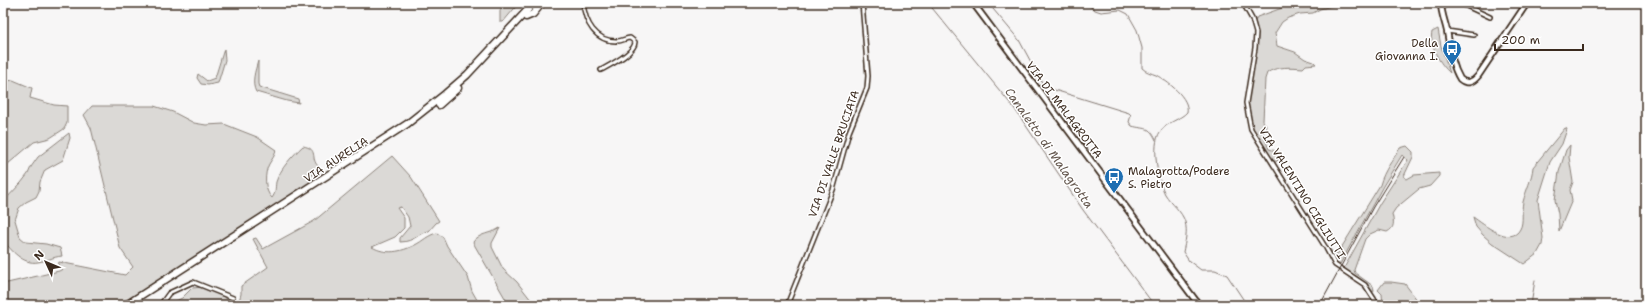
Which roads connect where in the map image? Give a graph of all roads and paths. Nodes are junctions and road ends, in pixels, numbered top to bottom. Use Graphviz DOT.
graph roads {
  1 [pos="530,3"];
  2 [pos="534,3"];
  3 [pos="538,3"];
  4 [pos="542,3"];
  5 [pos="582,3"];
  6 [pos="862,3"];
  7 [pos="973,3"];
  8 [pos="1243,3"];
  9 [pos="1442,3"];
  10 [pos="1460,3"];
  11 [pos="1527,3"];
  12 [pos="526,17"];
  13 [pos="1490,17"];
  14 [pos="515,24"];
  15 [pos="1447,31"];
  16 [pos="1474,34"];
  17 [pos="601,70"];
  18 [pos="233,298"];
  19 [pos="126,305"];
  20 [pos="134,305"];
  21 [pos="148,305"];
  22 [pos="787,305"];
  23 [pos="1199,305"];
  24 [pos="1378,305"];
  1 -- 14 [label="highway"];
  2 -- 14 [label="highway, VIA AURELIA"];
  3 -- 12 [label="highway, VIA AURELIA"];
  4 -- 12 [label="highway"];
  5 -- 17 [label="street"];
  6 -- 22 [label="street, VIA DI VALLE BRUCIATA"];
  7 -- 23 [label="main road, VIA DI MALAGROTTA"];
  8 -- 24 [label="street, VIA VALENTINO CIGLIUTTI"];
  9 -- 15 [label="main road"];
  10 -- 13 [label="street"];
  11 -- 15 [label="main road"];
  12 -- 20 [label="highway, VIA AURELIA"];
  14 -- 19 [label="highway, VIA AURELIA"];
  15 -- 16 [label="street"];
  18 -- 21 [label="street"];
}
